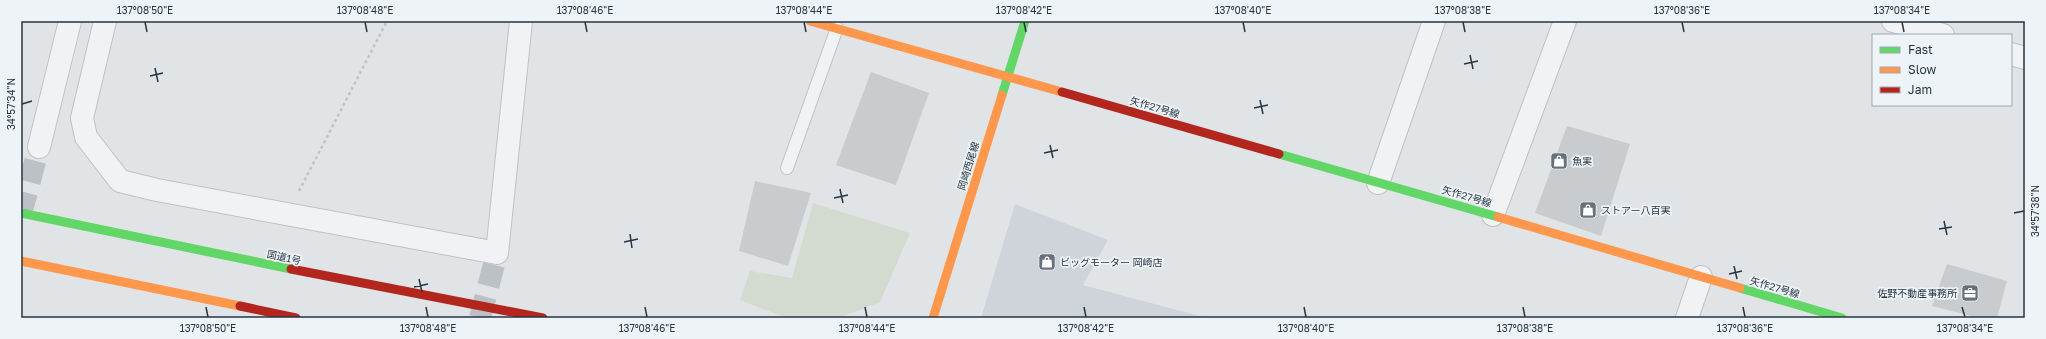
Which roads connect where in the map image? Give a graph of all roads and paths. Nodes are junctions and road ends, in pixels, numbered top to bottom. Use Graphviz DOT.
graph roads {
  1 [pos="70,21"];
  2 [pos="105,21"];
  3 [pos="387,21"];
  4 [pos="521,21"];
  5 [pos="810,21"];
  6 [pos="1025,21"];
  7 [pos="1434,21"];
  8 [pos="1565,21"];
  9 [pos="1892,21"];
  10 [pos="837,28"];
  11 [pos="1939,34"];
  12 [pos="2012,54"];
  13 [pos="2025,58"];
  14 [pos="1008,76"];
  15 [pos="39,147"];
  16 [pos="787,168"];
  17 [pos="1378,183"];
  18 [pos="21,213"];
  19 [pos="287,214"];
  20 [pos="1494,215"];
  21 [pos="21,261"];
  22 [pos="1701,277"];
  23 [pos="296,318"];
  24 [pos="543,318"];
  25 [pos="933,318"];
  26 [pos="1687,318"];
  27 [pos="1842,318"];
  1 -- 15 [label="street"];
  2 -- 19 [label="street"];
  3 -- 19 [label="path"];
  4 -- 19 [label="street"];
  5 -- 10 [label="main road, 矢作27号線"];
  6 -- 14 [label="main road, 岡崎西尾線"];
  7 -- 17 [label="street"];
  8 -- 20 [label="street"];
  9 -- 11 [label="street"];
  10 -- 14 [label="main road, 矢作27号線"];
  10 -- 16 [label="lane"];
  12 -- 13 [label="street"];
  14 -- 17 [label="main road, 矢作27号線"];
  14 -- 25 [label="main road, 岡崎西尾線"];
  17 -- 20 [label="main road, 矢作27号線"];
  18 -- 24 [label="main road, 国道1号"];
  20 -- 22 [label="main road, 矢作27号線"];
  21 -- 23 [label="main road"];
  22 -- 26 [label="street"];
  22 -- 27 [label="main road, 矢作27号線"];
}
